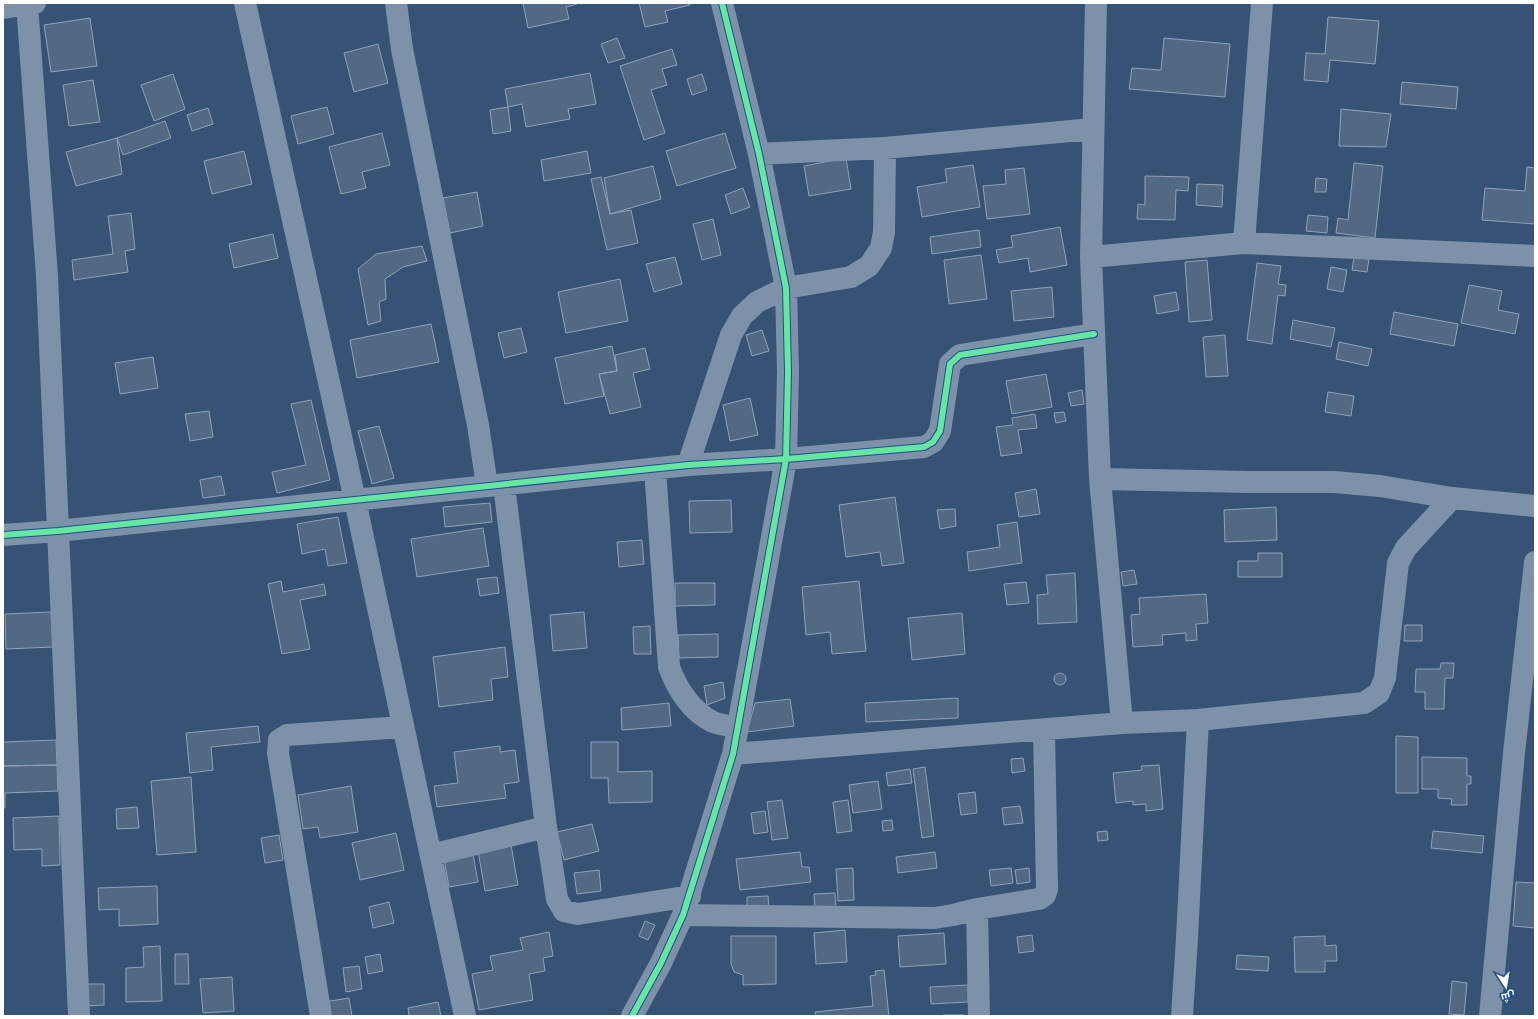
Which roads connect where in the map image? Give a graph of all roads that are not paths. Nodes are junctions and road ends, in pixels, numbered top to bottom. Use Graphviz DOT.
graph roads {
  1 [pos="245,3"];
  2 [pos="396,3"];
  3 [pos="722,3"];
  4 [pos="1096,3"];
  5 [pos="1262,3"];
  6 [pos="31,4"];
  7 [pos="3,8"];
  8 [pos="1093,129"];
  9 [pos="885,148"];
  10 [pos="759,154"];
  11 [pos="1244,243"];
  12 [pos="1535,256"];
  13 [pos="1091,257"];
  14 [pos="786,288"];
  15 [pos="1094,334"];
  16 [pos="786,459"];
  17 [pos="688,465"];
  18 [pos="655,469"];
  19 [pos="1100,479"];
  20 [pos="496,485"];
  21 [pos="1452,498"];
  22 [pos="356,500"];
  23 [pos="1535,506"];
  24 [pos="58,531"];
  25 [pos="3,535"];
  26 [pos="1535,562"];
  27 [pos="1198,720"];
  28 [pos="1122,723"];
  29 [pos="403,727"];
  30 [pos="738,727"];
  31 [pos="1044,730"];
  32 [pos="733,754"];
  33 [pos="546,828"];
  34 [pos="430,855"];
  35 [pos="686,905"];
  36 [pos="976,908"];
  37 [pos="78,1016"];
  38 [pos="321,1016"];
  39 [pos="465,1016"];
  40 [pos="632,1016"];
  41 [pos="980,1016"];
  42 [pos="1182,1016"];
  43 [pos="1490,1016"];
  1 -- 22 [label="street"];
  2 -- 20 [label="street"];
  3 -- 10 [label="street"];
  4 -- 8 [label="street"];
  5 -- 11 [label="street"];
  6 -- 7 [label="street"];
  6 -- 24 [label="street"];
  8 -- 9 [label="street"];
  8 -- 13 [label="street"];
  9 -- 10 [label="street"];
  9 -- 14 [label="street"];
  10 -- 14 [label="street"];
  11 -- 12 [label="street"];
  11 -- 13 [label="street"];
  13 -- 15 [label="street"];
  14 -- 16 [label="street"];
  14 -- 17 [label="street"];
  15 -- 16 [label="street"];
  15 -- 19 [label="street"];
  16 -- 17 [label="street"];
  16 -- 30 [label="street"];
  17 -- 18 [label="street"];
  18 -- 20 [label="street"];
  18 -- 30 [label="street"];
  19 -- 21 [label="street"];
  19 -- 28 [label="street"];
  20 -- 22 [label="street"];
  20 -- 33 [label="street"];
  21 -- 23 [label="street"];
  21 -- 27 [label="street"];
  22 -- 24 [label="street"];
  22 -- 29 [label="street"];
  24 -- 25 [label="street"];
  24 -- 37 [label="street"];
  26 -- 43 [label="street"];
  27 -- 28 [label="street"];
  27 -- 42 [label="street"];
  28 -- 31 [label="street"];
  29 -- 34 [label="street"];
  29 -- 38 [label="street"];
  30 -- 32 [label="street"];
  31 -- 32 [label="street"];
  31 -- 36 [label="street"];
  32 -- 35 [label="street"];
  33 -- 34 [label="street"];
  33 -- 35 [label="street"];
  34 -- 39 [label="street"];
  35 -- 36 [label="street"];
  35 -- 40 [label="street"];
  36 -- 41 [label="street"];
}
